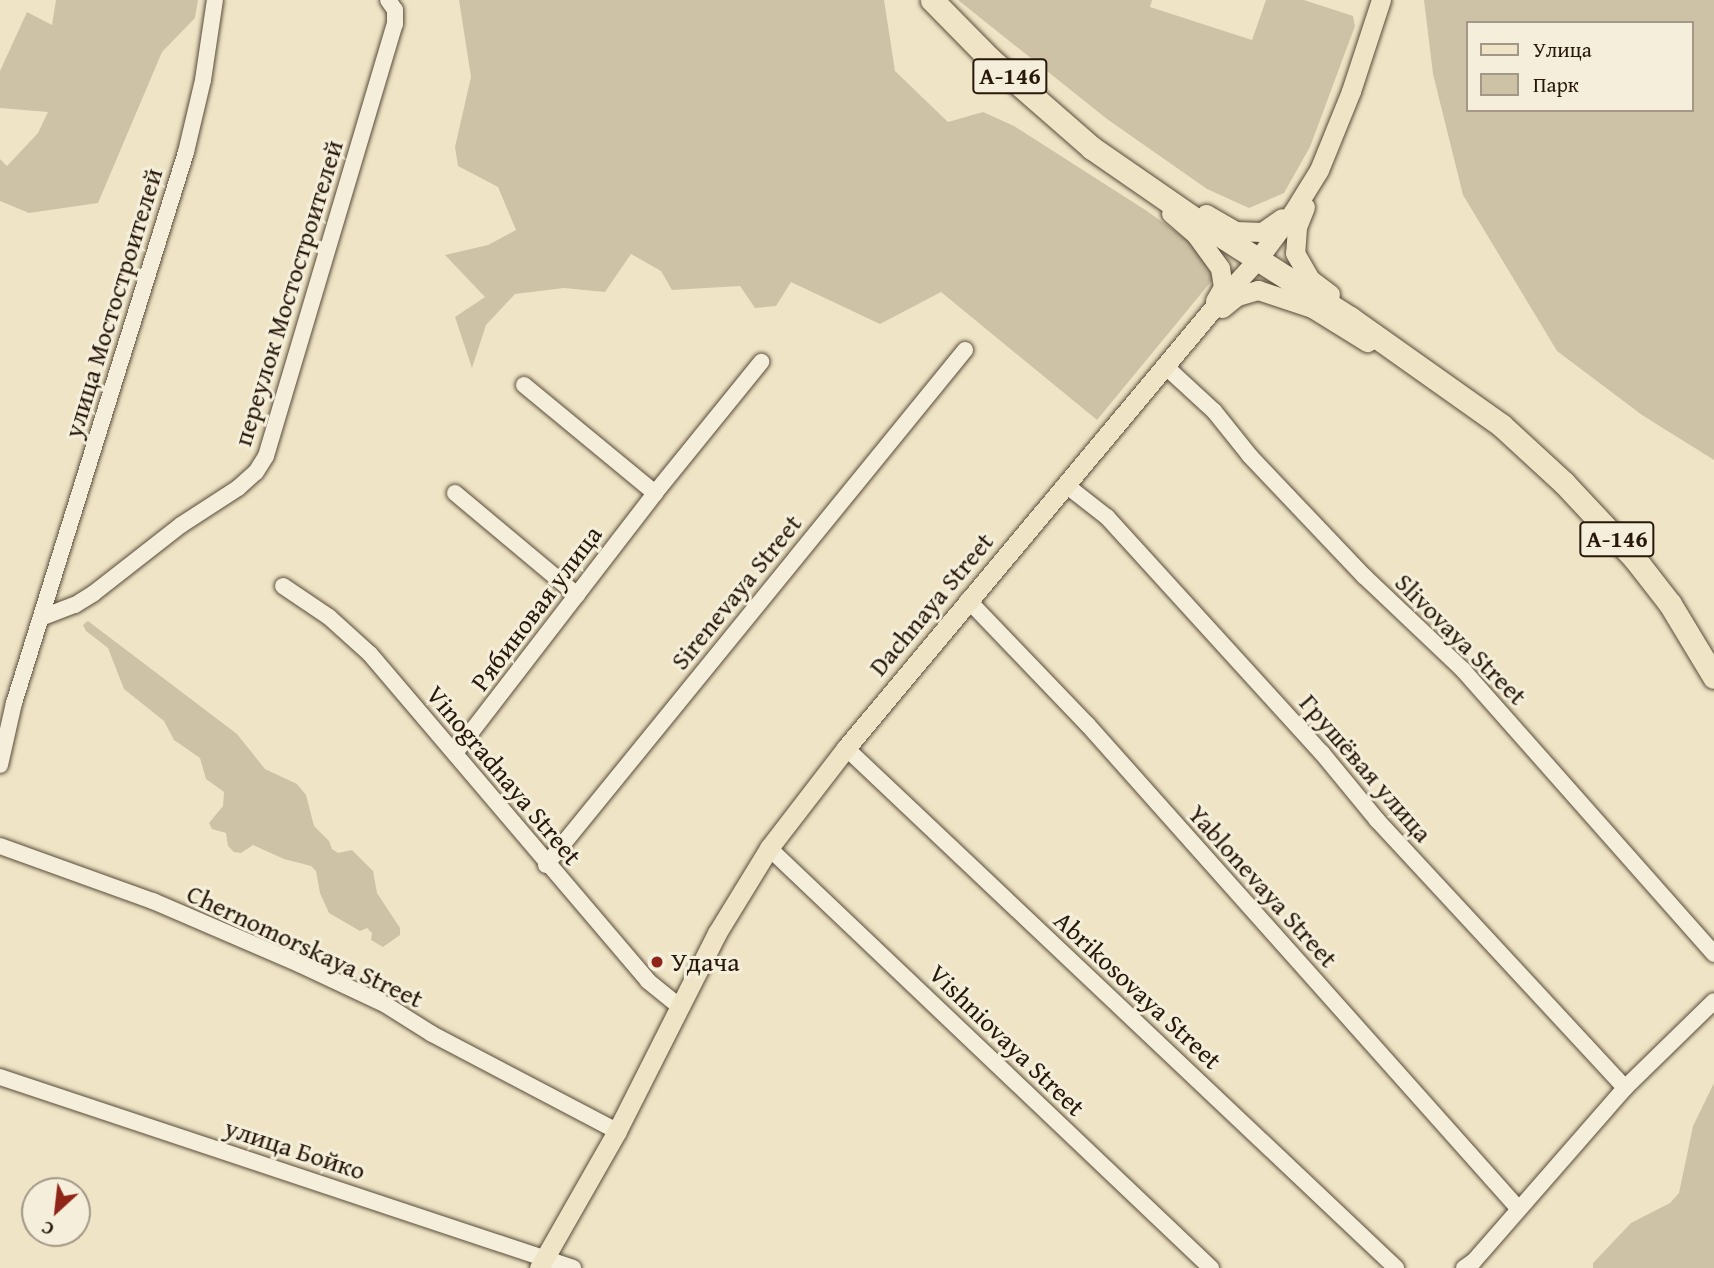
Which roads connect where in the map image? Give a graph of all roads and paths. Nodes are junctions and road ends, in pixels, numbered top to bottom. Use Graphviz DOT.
graph roads {
  1 [pos="215,0"];
  2 [pos="388,0"];
  3 [pos="932,0"];
  4 [pos="1381,0"];
  5 [pos="1091,148"];
  6 [pos="1319,170"];
  7 [pos="1257,260"];
  8 [pos="1201,323"];
  9 [pos="965,350"];
  10 [pos="761,362"];
  11 [pos="1165,366"];
  12 [pos="524,385"];
  13 [pos="1501,425"];
  14 [pos="1066,485"];
  15 [pos="455,493"];
  16 [pos="655,493"];
  17 [pos="283,586"];
  18 [pos="577,595"];
  19 [pos="968,600"];
  20 [pos="43,617"];
  21 [pos="1714,677"];
  22 [pos="7,699"];
  23 [pos="846,747"];
  24 [pos="455,753"];
  25 [pos="0,765"];
  26 [pos="0,846"];
  27 [pos="769,848"];
  28 [pos="546,864"];
  29 [pos="1714,954"];
  30 [pos="1714,1001"];
  31 [pos="679,1006"];
  32 [pos="0,1077"];
  33 [pos="1625,1088"];
  34 [pos="617,1130"];
  35 [pos="1518,1208"];
  36 [pos="542,1262"];
  37 [pos="573,1268"];
  38 [pos="1211,1268"];
  39 [pos="1396,1268"];
  40 [pos="1464,1268"];
  1 -- 20 [label="street, улица Мостостроителей"];
  2 -- 20 [label="street, переулок Мостостроителей"];
  3 -- 5 [label="highway, А-146"];
  4 -- 6 [label="main road"];
  5 -- 6 [label="main road"];
  5 -- 7 [label="highway, А-146"];
  5 -- 8 [label="main road"];
  6 -- 7 [label="main road, Dachnaya Street"];
  6 -- 13 [label="main road"];
  7 -- 8 [label="main road, Dachnaya Street"];
  7 -- 13 [label="highway, А-146"];
  8 -- 11 [label="main road, Dachnaya Street"];
  8 -- 13 [label="main road"];
  9 -- 28 [label="street, Sirenevaya Street"];
  10 -- 16 [label="street, Рябиновая улица"];
  11 -- 14 [label="main road, Dachnaya Street"];
  11 -- 29 [label="street, Slivovaya Street"];
  12 -- 16 [label="street"];
  13 -- 21 [label="highway, А-146"];
  14 -- 19 [label="main road, Dachnaya Street"];
  14 -- 33 [label="street, Грушёвая улица"];
  15 -- 18 [label="street"];
  16 -- 18 [label="street, Рябиновая улица"];
  17 -- 24 [label="street, Vinogradnaya Street"];
  18 -- 24 [label="street, Рябиновая улица"];
  19 -- 23 [label="main road, Dachnaya Street"];
  19 -- 35 [label="street, Yablonevaya Street"];
  20 -- 22 [label="street, улица Мостостроителей"];
  22 -- 25 [label="street, улица Мостостроителей"];
  23 -- 27 [label="main road, Dachnaya Street"];
  23 -- 39 [label="street, Abrikosovaya Street"];
  24 -- 28 [label="street, Vinogradnaya Street"];
  26 -- 34 [label="street, Chernomorskaya Street"];
  27 -- 31 [label="main road, Dachnaya Street"];
  27 -- 38 [label="street, Vishniovaya Street"];
  28 -- 31 [label="street, Vinogradnaya Street"];
  30 -- 33 [label="street"];
  31 -- 34 [label="main road, Dachnaya Street"];
  32 -- 36 [label="street, улица Бойко"];
  33 -- 35 [label="street"];
  34 -- 36 [label="main road, Dachnaya Street"];
  35 -- 40 [label="street"];
  36 -- 37 [label="street, улица Бойко"];
}
